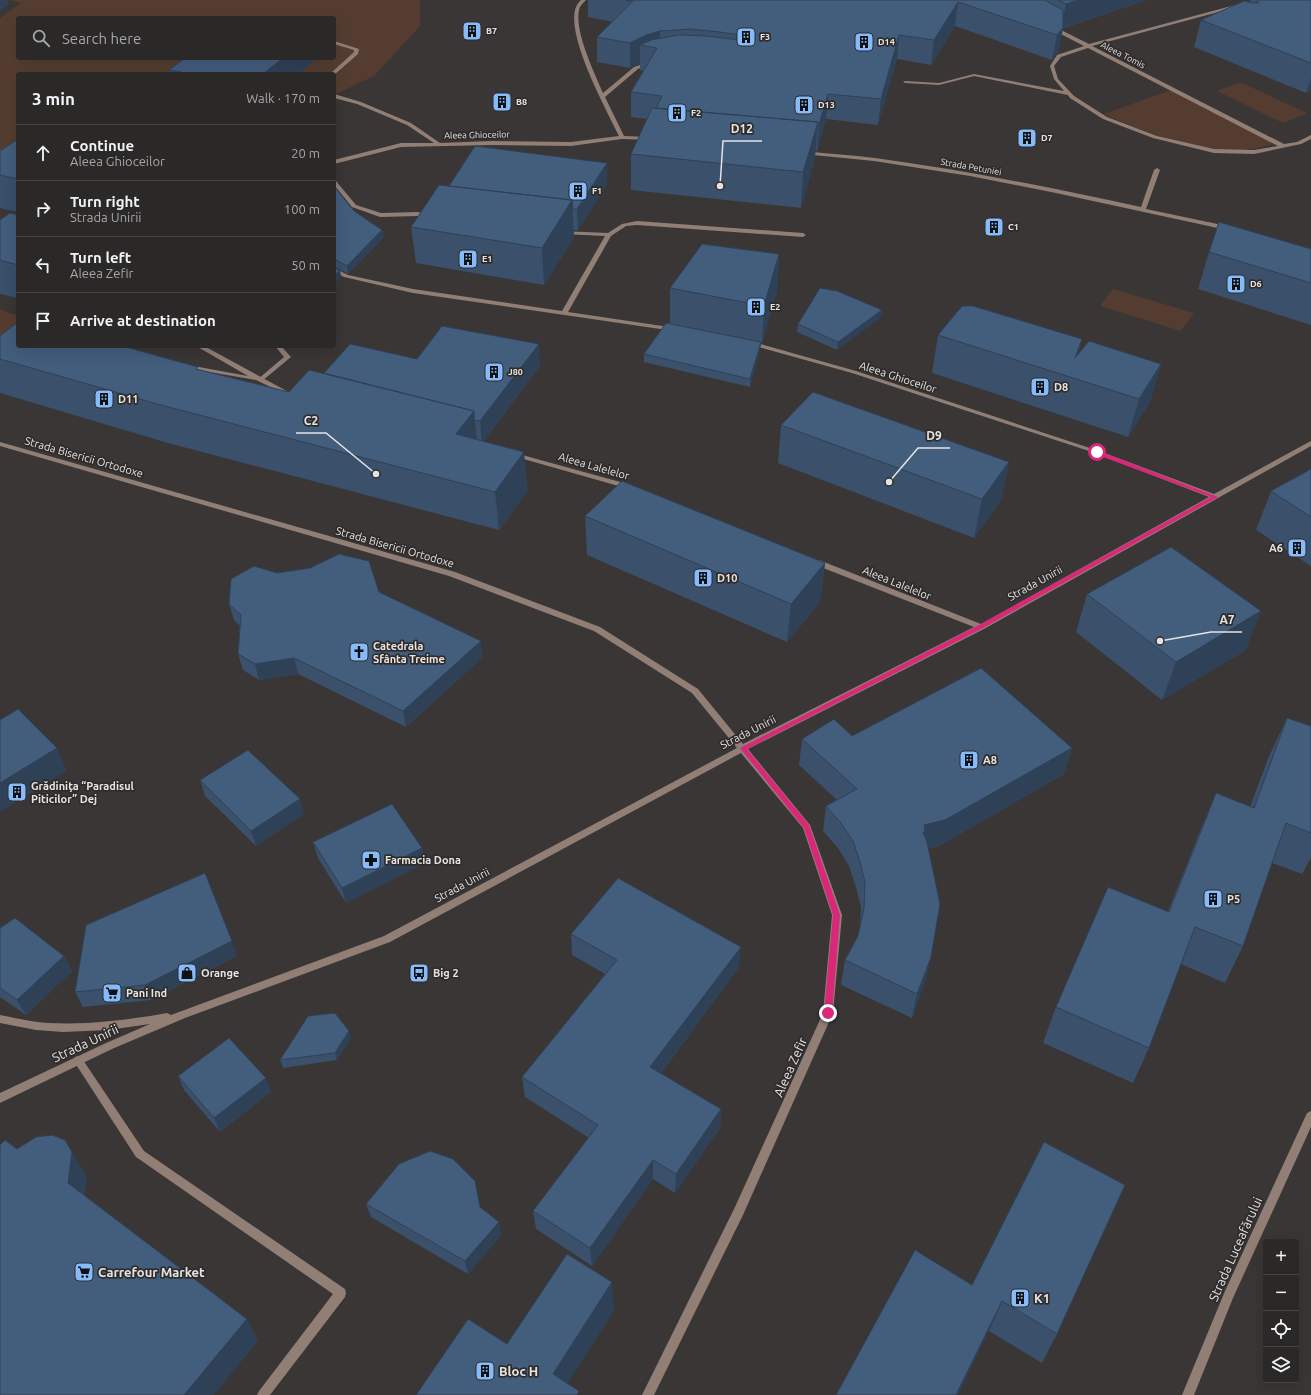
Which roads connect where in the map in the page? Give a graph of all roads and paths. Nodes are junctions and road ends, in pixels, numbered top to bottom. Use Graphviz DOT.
graph roads {
  1 [pos="584,0"];
  2 [pos="1238,5"];
  3 [pos="1205,14"];
  4 [pos="1218,19"];
  5 [pos="1047,24"];
  6 [pos="336,43"];
  7 [pos="1088,46"];
  8 [pos="658,60"];
  9 [pos="334,72"];
  10 [pos="905,82"];
  11 [pos="1070,94"];
  12 [pos="603,96"];
  13 [pos="336,97"];
  14 [pos="622,137"];
  15 [pos="1311,137"];
  16 [pos="653,140"];
  17 [pos="439,144"];
  18 [pos="1283,146"];
  19 [pos="799,153"];
  20 [pos="336,162"];
  21 [pos="1157,170"];
  22 [pos="336,184"];
  23 [pos="1143,209"];
  24 [pos="439,217"];
  25 [pos="1232,229"];
  26 [pos="556,232"];
  27 [pos="608,235"];
  28 [pos="803,235"];
  29 [pos="336,271"];
  30 [pos="564,313"];
  31 [pos="684,331"];
  32 [pos="744,342"];
  33 [pos="203,348"];
  34 [pos="280,348"];
  35 [pos="183,366"];
  36 [pos="260,380"];
  37 [pos="300,399"];
  38 [pos="1311,443"];
  39 [pos="0,444"];
  40 [pos="510,454"];
  41 [pos="638,490"];
  42 [pos="1216,497"];
  43 [pos="806,558"];
  44 [pos="981,627"];
  45 [pos="743,748"];
  46 [pos="182,1015"];
  47 [pos="0,1019"];
  48 [pos="78,1060"];
  49 [pos="0,1098"];
  50 [pos="1311,1116"];
  51 [pos="263,1395"];
  52 [pos="648,1395"];
  53 [pos="1188,1395"];
  1 -- 12 [label="street"];
  2 -- 3 [label="street, Aleea Tomis"];
  3 -- 4 [label="street"];
  3 -- 7 [label="street, Aleea Tomis"];
  5 -- 7 [label="street"];
  6 -- 9 [label="street"];
  7 -- 11 [label="street"];
  7 -- 18 [label="street, Aleea Tomis"];
  8 -- 12 [label="street"];
  10 -- 11 [label="street"];
  11 -- 18 [label="street"];
  12 -- 14 [label="street"];
  13 -- 17 [label="street"];
  14 -- 16 [label="street"];
  14 -- 17 [label="street, Aleea Ghioceilor"];
  15 -- 18 [label="street"];
  17 -- 20 [label="street, Aleea Ghioceilor"];
  19 -- 23 [label="street, Strada Petuniei"];
  21 -- 23 [label="street"];
  22 -- 24 [label="street"];
  23 -- 25 [label="street, Strada Petuniei"];
  26 -- 27 [label="street"];
  27 -- 28 [label="street"];
  27 -- 30 [label="street"];
  29 -- 30 [label="street"];
  30 -- 31 [label="street"];
  32 -- 42 [label="street, Aleea Ghioceilor"];
  33 -- 36 [label="street"];
  34 -- 36 [label="street"];
  35 -- 36 [label="street"];
  36 -- 37 [label="street"];
  38 -- 42 [label="street, Strada Unirii"];
  39 -- 45 [label="street, Strada Bisericii Ortodoxe"];
  40 -- 41 [label="street, Aleea Lalelelor"];
  42 -- 44 [label="street, Strada Unirii"];
  43 -- 44 [label="street, Aleea Lalelelor"];
  44 -- 45 [label="street, Strada Unirii"];
  45 -- 46 [label="street, Strada Unirii"];
  45 -- 52 [label="street, Aleea Zefir"];
  46 -- 47 [label="street, Strada Unirii"];
  46 -- 48 [label="street, Strada Unirii"];
  48 -- 49 [label="street, Strada Unirii"];
  48 -- 51 [label="street"];
  50 -- 53 [label="street, Strada Luceafărului"];
}
